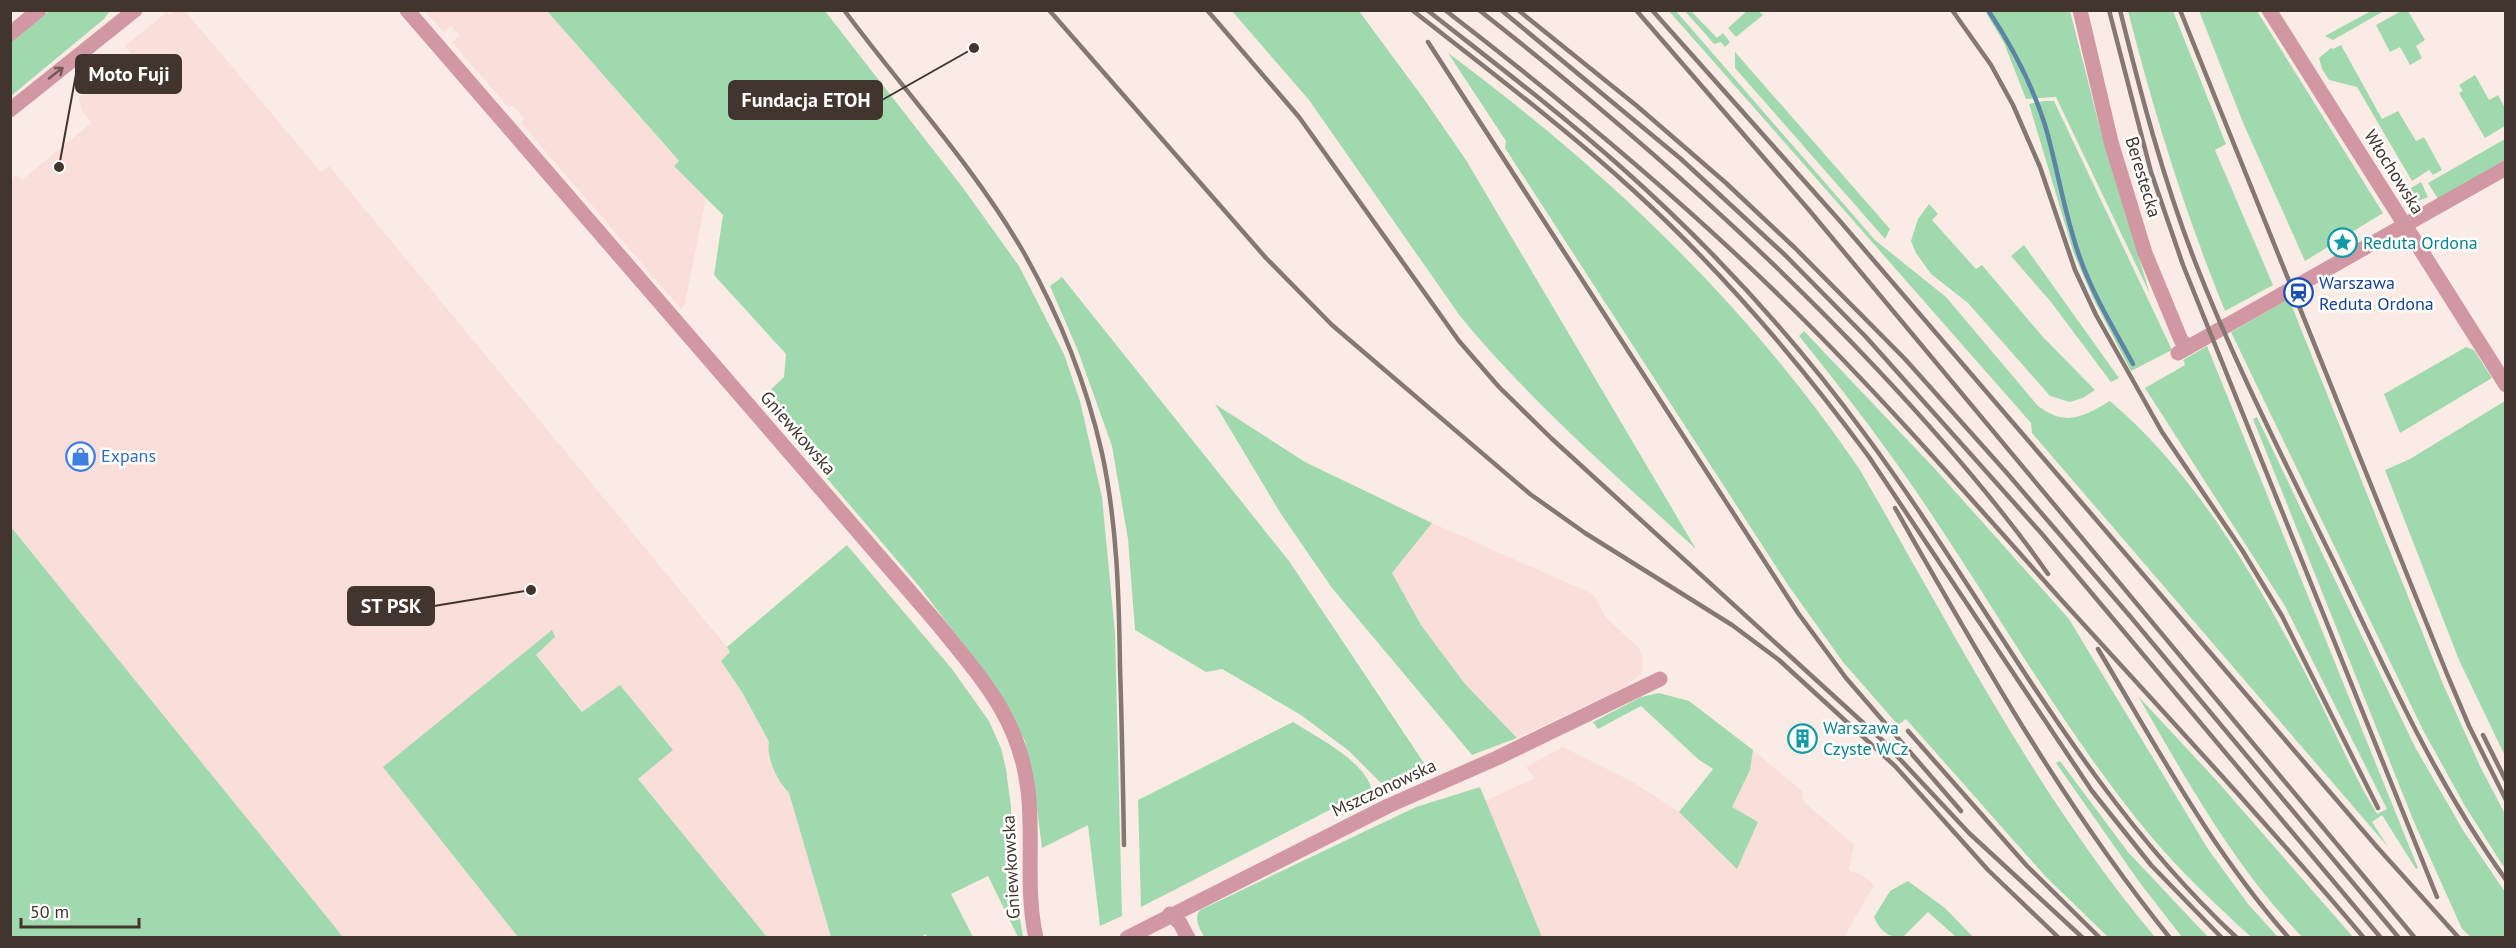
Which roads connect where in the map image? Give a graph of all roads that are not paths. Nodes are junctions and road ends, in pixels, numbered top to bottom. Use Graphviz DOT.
graph roads {
  1 [pos="39,10"];
  2 [pos="407,10"];
  3 [pos="2080,10"];
  4 [pos="2269,10"];
  5 [pos="133,11"];
  6 [pos="10,34"];
  7 [pos="10,110"];
  8 [pos="2505,168"];
  9 [pos="2403,225"];
  10 [pos="2505,385"];
  11 [pos="1660,679"];
  12 [pos="1170,914"];
  13 [pos="1036,938"];
  14 [pos="1127,938"];
  15 [pos="1188,938"];
  1 -- 6 [label="street"];
  2 -- 13 [label="street, Gniewkowska"];
  3 -- 9 [label="street, Berestecka"];
  4 -- 9 [label="street, Włochowska"];
  7 -- 5 [label="street, one-way"];
  8 -- 9 [label="street"];
  9 -- 10 [label="street, Włochowska"];
  11 -- 12 [label="street, Mszczonowska"];
  12 -- 14 [label="street, Mszczonowska"];
  12 -- 15 [label="street"];
}
